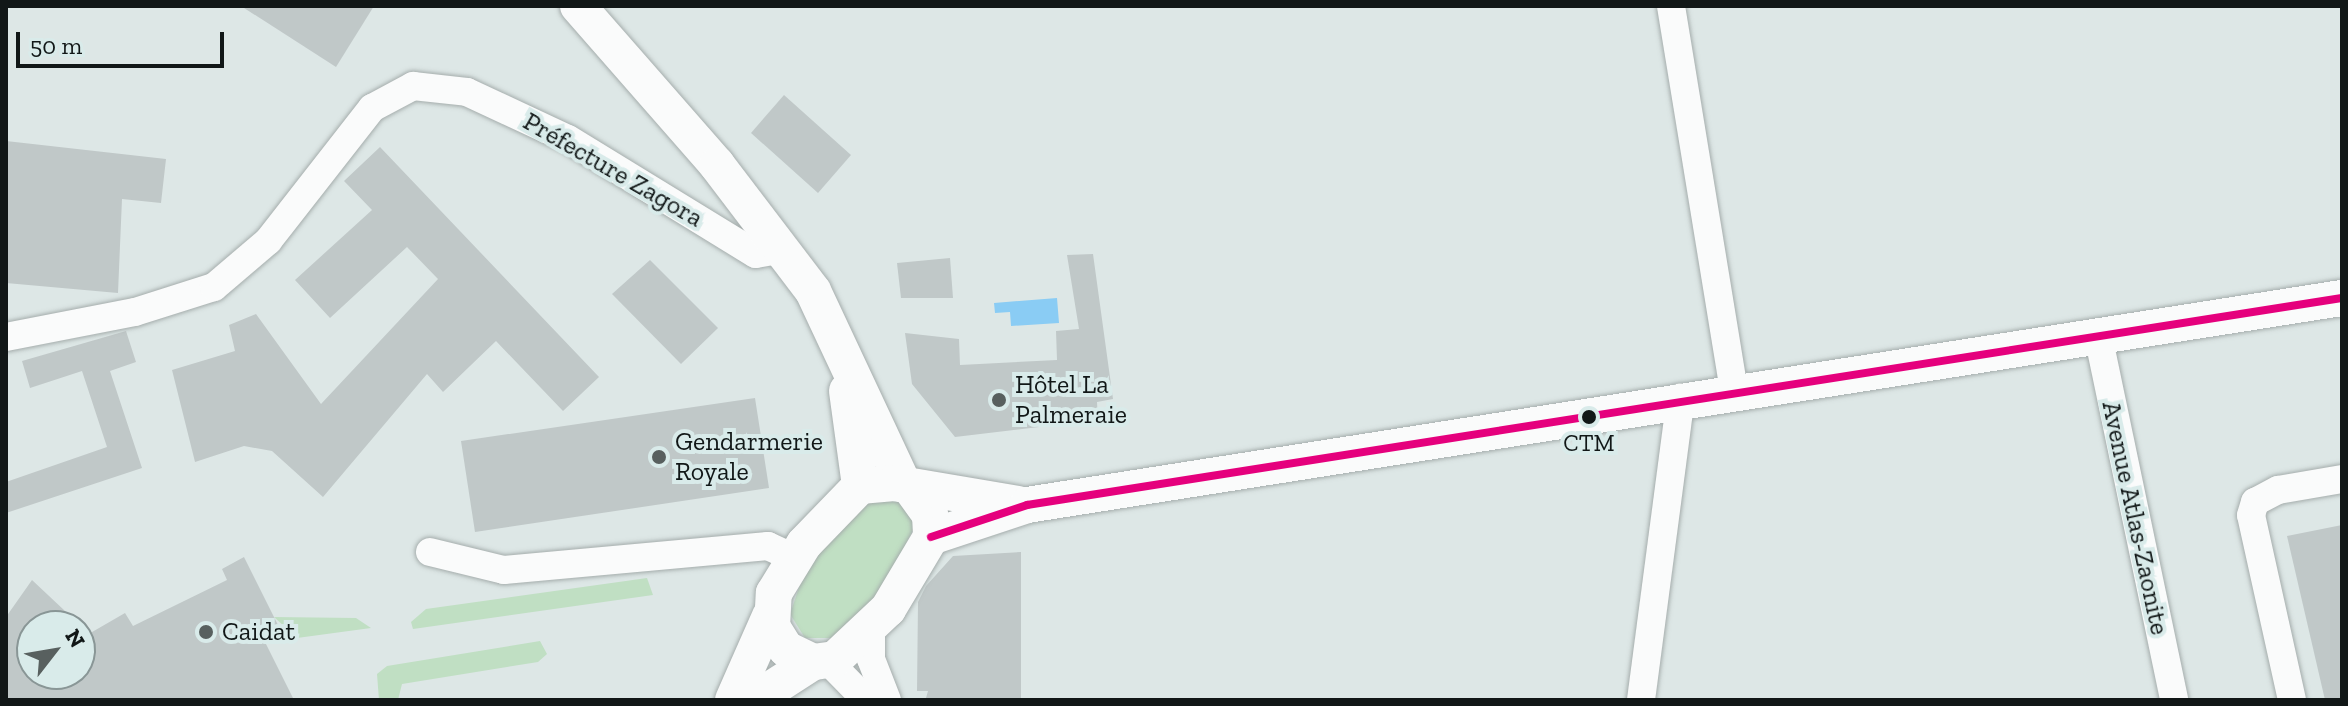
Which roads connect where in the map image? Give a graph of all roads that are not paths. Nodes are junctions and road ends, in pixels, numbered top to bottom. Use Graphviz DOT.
graph roads {
  1 [pos="578,6"];
  2 [pos="1671,6"];
  3 [pos="783,249"];
  4 [pos="2342,298"];
  5 [pos="2098,335"];
  6 [pos="6,337"];
  7 [pos="840,342"];
  8 [pos="1734,390"];
  9 [pos="1681,398"];
  10 [pos="2342,479"];
  11 [pos="860,486"];
  12 [pos="908,488"];
  13 [pos="1027,505"];
  14 [pos="931,537"];
  15 [pos="430,552"];
  16 [pos="794,558"];
  17 [pos="770,616"];
  18 [pos="871,630"];
  19 [pos="820,661"];
  20 [pos="733,700"];
  21 [pos="754,700"];
  22 [pos="866,700"];
  23 [pos="887,700"];
  24 [pos="1641,700"];
  25 [pos="2174,700"];
  26 [pos="2292,700"];
  1 -- 3 [label="main road"];
  2 -- 8 [label="street"];
  3 -- 6 [label="street, Préfecture Zagora"];
  3 -- 7 [label="main road"];
  4 -- 5 [label="main road"];
  5 -- 8 [label="main road"];
  5 -- 25 [label="street, Avenue Atlas-Zaonite"];
  7 -- 11 [label="main road"];
  7 -- 12 [label="main road"];
  8 -- 9 [label="main road"];
  9 -- 13 [label="main road"];
  9 -- 24 [label="street"];
  10 -- 26 [label="street"];
  11 -- 12 [label="main road"];
  11 -- 16 [label="main road"];
  12 -- 13 [label="main road"];
  12 -- 14 [label="main road"];
  13 -- 14 [label="main road"];
  14 -- 18 [label="main road"];
  15 -- 16 [label="street"];
  16 -- 17 [label="main road"];
  17 -- 19 [label="main road"];
  17 -- 20 [label="main road"];
  18 -- 19 [label="main road"];
  18 -- 23 [label="street"];
  19 -- 21 [label="main road"];
  19 -- 22 [label="street"];
}
